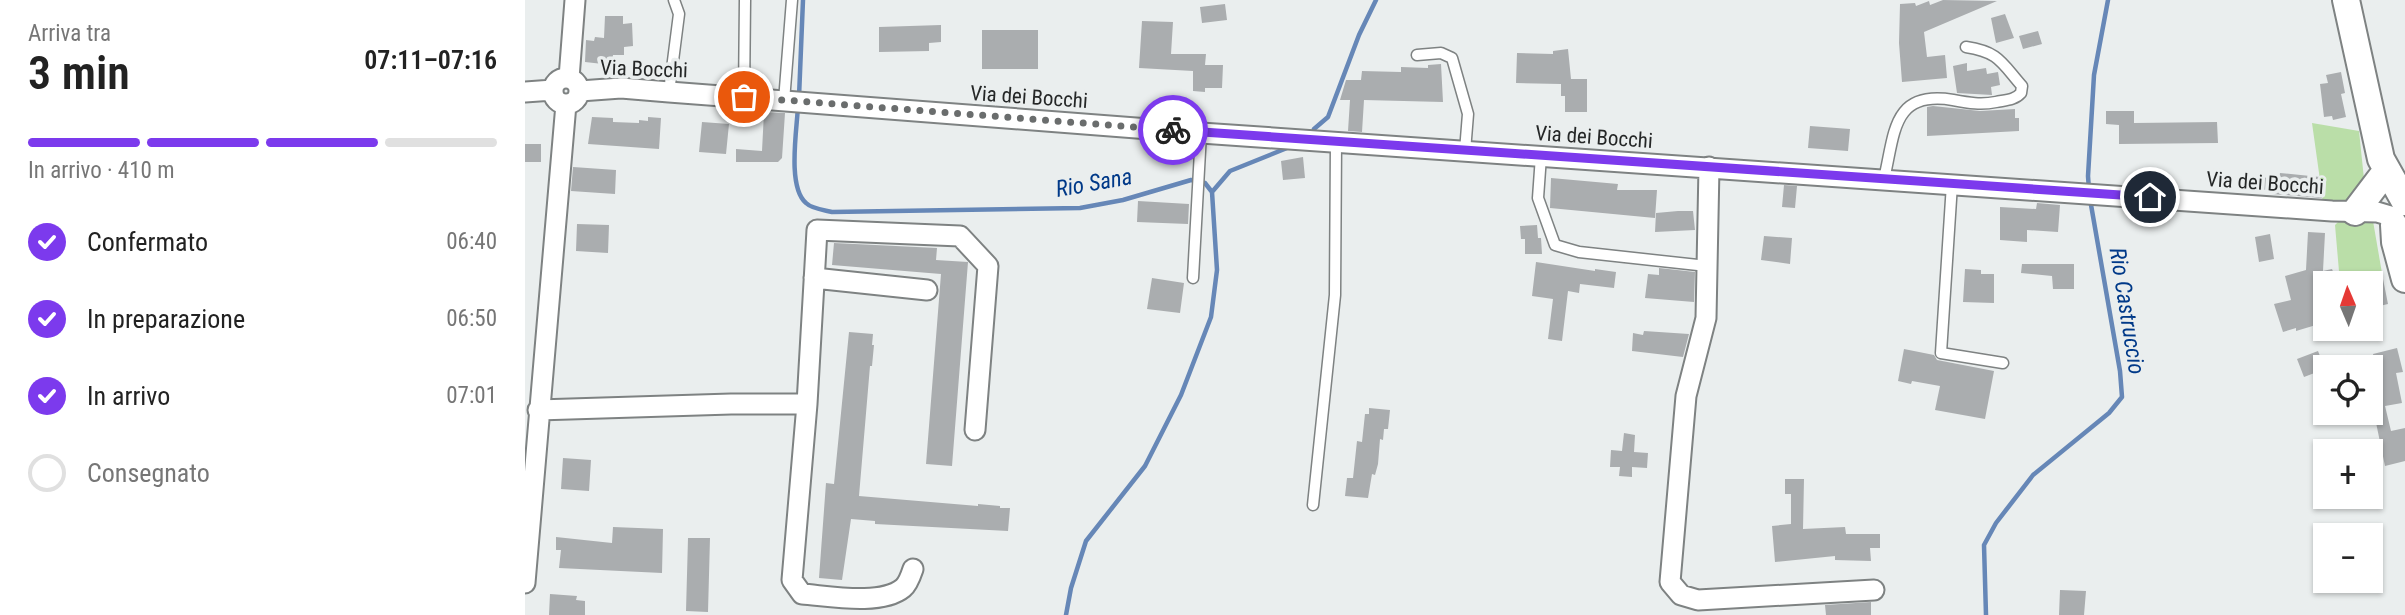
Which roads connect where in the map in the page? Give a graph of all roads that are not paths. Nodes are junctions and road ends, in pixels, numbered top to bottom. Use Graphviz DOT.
graph roads {
  1 [pos="575,0"];
  2 [pos="674,0"];
  3 [pos="745,0"];
  4 [pos="792,0"];
  5 [pos="2346,0"];
  6 [pos="1966,47"];
  7 [pos="1417,55"];
  8 [pos="567,91"];
  9 [pos="525,92"];
  10 [pos="669,92"];
  11 [pos="744,97"];
  12 [pos="787,101"];
  13 [pos="1201,133"];
  14 [pos="1336,142"];
  15 [pos="1465,151"];
  16 [pos="1541,156"];
  17 [pos="1709,167"];
  18 [pos="2381,169"];
  19 [pos="1884,179"];
  20 [pos="1952,184"];
  21 [pos="2355,212"];
  22 [pos="2400,217"];
  23 [pos="1707,266"];
  24 [pos="814,278"];
  25 [pos="1193,278"];
  26 [pos="2405,279"];
  27 [pos="927,290"];
  28 [pos="2003,363"];
  29 [pos="807,404"];
  30 [pos="538,411"];
  31 [pos="975,430"];
  32 [pos="1313,505"];
  33 [pos="913,569"];
  34 [pos="525,583"];
  35 [pos="1874,590"];
  1 -- 8 [label="street"];
  2 -- 10 [label="lane"];
  3 -- 11 [label="lane"];
  4 -- 12 [label="lane"];
  5 -- 18 [label="street"];
  6 -- 19 [label="lane"];
  7 -- 15 [label="lane"];
  8 -- 9 [label="street, Via Bocchi"];
  8 -- 10 [label="street, Via Bocchi"];
  8 -- 30 [label="street"];
  10 -- 11 [label="street, Via Bocchi"];
  11 -- 12 [label="street, Via Bocchi"];
  12 -- 13 [label="street, Via dei Bocchi"];
  13 -- 14 [label="street, Via dei Bocchi"];
  13 -- 25 [label="lane"];
  14 -- 15 [label="street, Via dei Bocchi"];
  14 -- 32 [label="lane"];
  15 -- 16 [label="street, Via dei Bocchi"];
  16 -- 17 [label="street, Via dei Bocchi"];
  16 -- 23 [label="lane"];
  17 -- 19 [label="street, Via dei Bocchi"];
  17 -- 23 [label="street"];
  18 -- 21 [label="street"];
  18 -- 22 [label="street"];
  19 -- 20 [label="street, Via dei Bocchi"];
  20 -- 21 [label="street, Via dei Bocchi"];
  20 -- 28 [label="lane"];
  21 -- 22 [label="street, Via dei Bocchi"];
  22 -- 26 [label="street"];
  23 -- 35 [label="street"];
  24 -- 27 [label="street"];
  24 -- 29 [label="street"];
  24 -- 31 [label="street"];
  29 -- 30 [label="street"];
  29 -- 33 [label="street"];
  30 -- 34 [label="street"];
}
